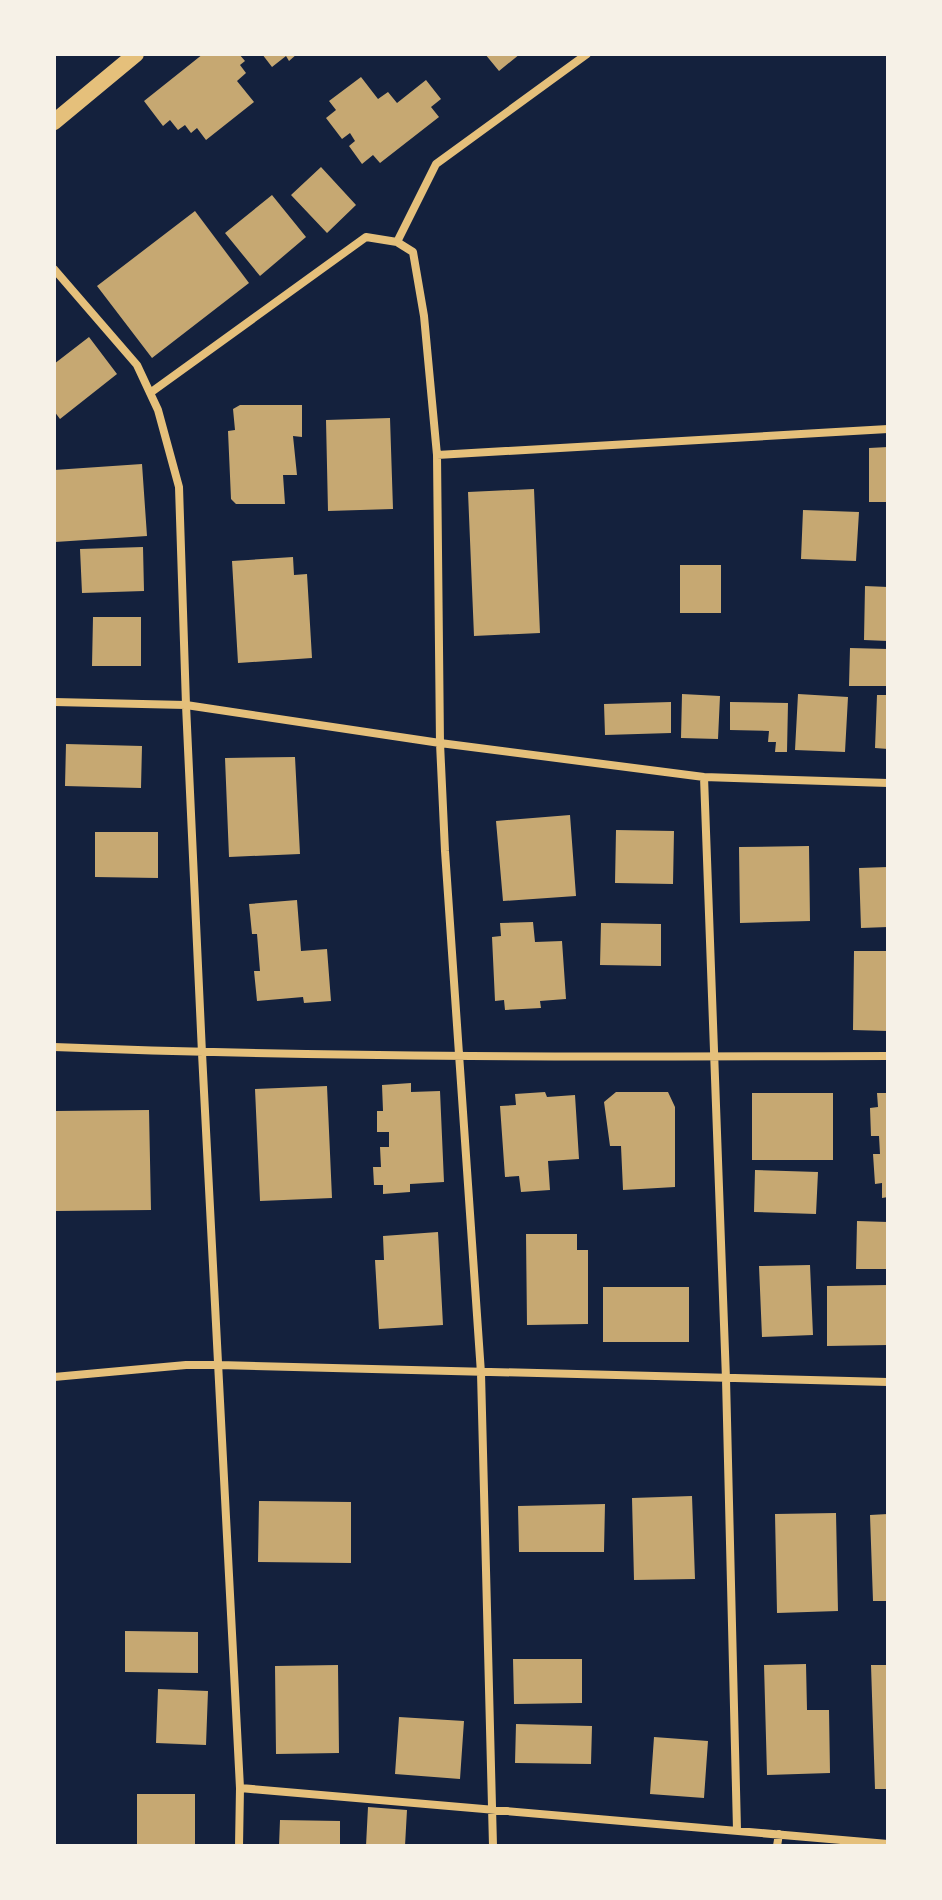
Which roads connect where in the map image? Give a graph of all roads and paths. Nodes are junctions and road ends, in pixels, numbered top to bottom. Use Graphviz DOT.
graph roads {
  1 [pos="136,54"];
  2 [pos="587,54"];
  3 [pos="54,122"];
  4 [pos="397,242"];
  5 [pos="54,269"];
  6 [pos="150,393"];
  7 [pos="888,429"];
  8 [pos="437,455"];
  9 [pos="54,702"];
  10 [pos="186,705"];
  11 [pos="440,743"];
  12 [pos="704,777"];
  13 [pos="888,783"];
  14 [pos="54,1047"];
  15 [pos="202,1053"];
  16 [pos="459,1056"];
  17 [pos="888,1056"];
  18 [pos="715,1057"];
  19 [pos="219,1365"];
  20 [pos="481,1373"];
  21 [pos="54,1377"];
  22 [pos="726,1379"];
  23 [pos="888,1382"];
  24 [pos="240,1788"];
  25 [pos="490,1809"];
  26 [pos="737,1830"];
  27 [pos="779,1834"];
  28 [pos="888,1844"];
  29 [pos="239,1846"];
  30 [pos="493,1846"];
  31 [pos="777,1846"];
  1 -- 3 [label="main road"];
  2 -- 4 [label="street"];
  4 -- 6 [label="street"];
  4 -- 8 [label="street"];
  5 -- 6 [label="street"];
  6 -- 10 [label="street"];
  7 -- 8 [label="street"];
  8 -- 11 [label="street"];
  9 -- 10 [label="street"];
  10 -- 11 [label="street"];
  10 -- 15 [label="street"];
  11 -- 12 [label="street"];
  11 -- 16 [label="street"];
  12 -- 13 [label="street"];
  12 -- 18 [label="street"];
  14 -- 15 [label="street"];
  15 -- 16 [label="street"];
  15 -- 19 [label="street"];
  16 -- 18 [label="street"];
  16 -- 20 [label="street"];
  17 -- 18 [label="street"];
  18 -- 22 [label="street"];
  19 -- 20 [label="street"];
  19 -- 21 [label="street"];
  19 -- 24 [label="street"];
  20 -- 22 [label="street"];
  20 -- 25 [label="street"];
  22 -- 23 [label="street"];
  22 -- 26 [label="street"];
  24 -- 25 [label="street"];
  24 -- 29 [label="street"];
  25 -- 26 [label="street"];
  25 -- 30 [label="street"];
  26 -- 27 [label="street"];
  27 -- 28 [label="street"];
  27 -- 31 [label="street"];
}
